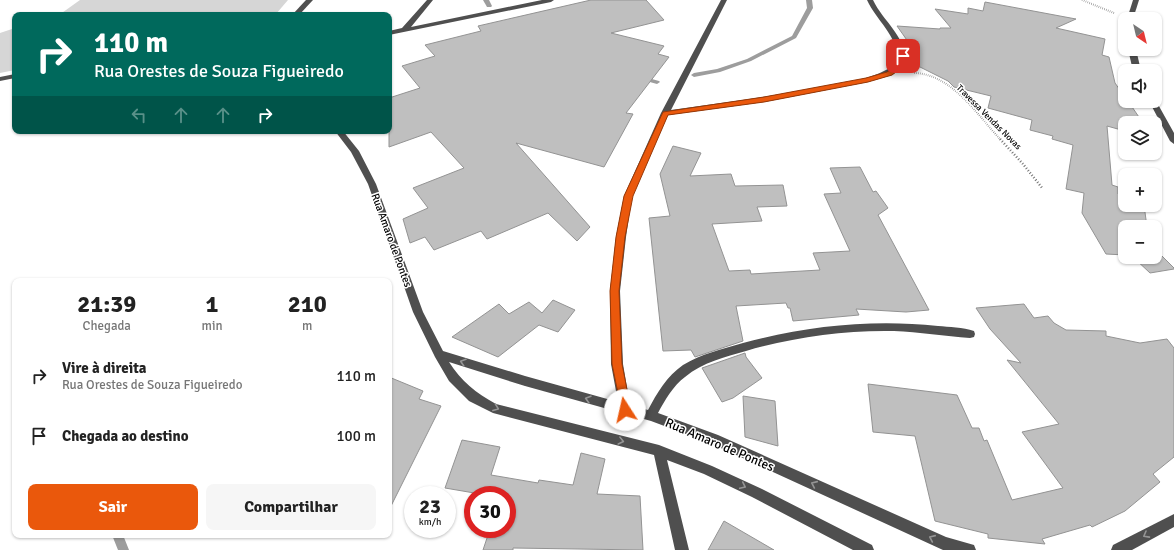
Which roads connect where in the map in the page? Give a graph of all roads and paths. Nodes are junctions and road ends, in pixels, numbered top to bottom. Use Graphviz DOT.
graph roads {
  1 [pos="310,0"];
  2 [pos="430,0"];
  3 [pos="551,0"];
  4 [pos="724,0"];
  5 [pos="870,0"];
  6 [pos="1082,0"];
  7 [pos="1136,0"];
  8 [pos="298,12"];
  9 [pos="1132,12"];
  10 [pos="1114,14"];
  11 [pos="405,30"];
  12 [pos="392,32"];
  13 [pos="890,73"];
  14 [pos="12,77"];
  15 [pos="0,80"];
  16 [pos="1157,108"];
  17 [pos="665,113"];
  18 [pos="341,134"];
  19 [pos="1174,140"];
  20 [pos="1044,188"];
  21 [pos="970,334"];
  22 [pos="439,354"];
  23 [pos="625,410"];
  24 [pos="651,416"];
  25 [pos="659,451"];
  26 [pos="1174,520"];
  27 [pos="682,550"];
  28 [pos="867,550"];
  29 [pos="969,550"];
  30 [pos="1118,550"];
  1 -- 8 [label="street"];
  2 -- 11 [label="street"];
  3 -- 11 [label="street"];
  4 -- 17 [label="street"];
  5 -- 13 [label="street"];
  6 -- 10 [label="path"];
  7 -- 9 [label="street"];
  11 -- 12 [label="street"];
  13 -- 17 [label="street"];
  13 -- 20 [label="path, Travessa Vendas Novas"];
  14 -- 15 [label="street"];
  16 -- 19 [label="street"];
  17 -- 23 [label="street"];
  18 -- 22 [label="street, Rua Amaro de Pontes"];
  21 -- 24 [label="street"];
  23 -- 22 [label="street, Rua Amaro de Pontes, one-way"];
  22 -- 25 [label="street, Rua Amaro de Pontes, one-way"];
  23 -- 24 [label="street, Rua Amaro de Pontes"];
  29 -- 24 [label="street, Rua Amaro de Pontes, one-way"];
  25 -- 27 [label="street"];
  25 -- 28 [label="street, Rua Amaro de Pontes, one-way"];
  26 -- 30 [label="street, one-way"];
}
